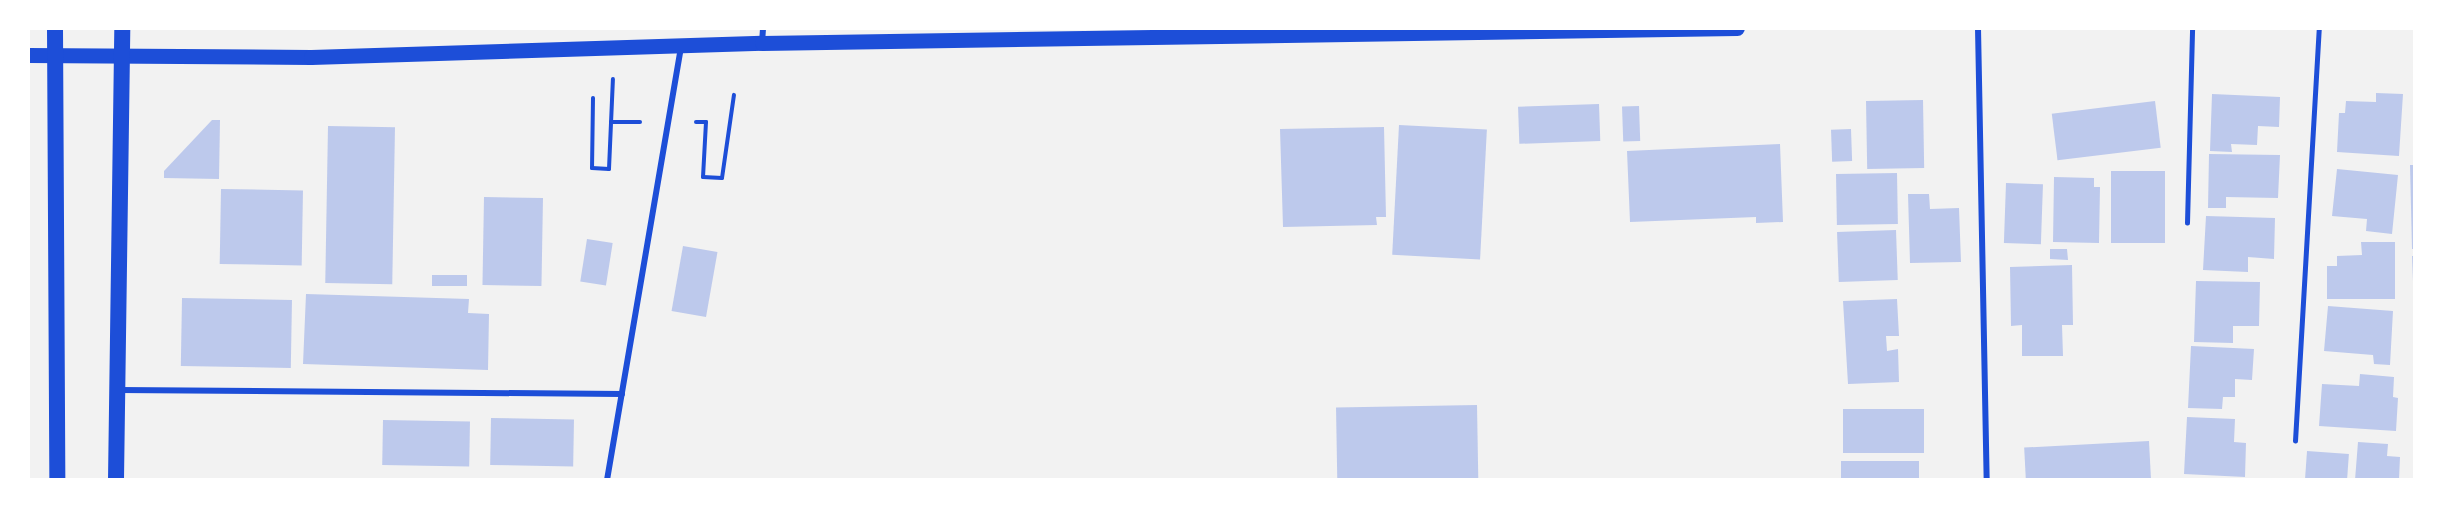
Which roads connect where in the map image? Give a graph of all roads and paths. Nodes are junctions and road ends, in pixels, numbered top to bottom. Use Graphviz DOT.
graph roads {
  1 [pos="55,28"];
  2 [pos="122,28"];
  3 [pos="1737,28"];
  4 [pos="1978,28"];
  5 [pos="2192,28"];
  6 [pos="2319,28"];
  7 [pos="1502,30"];
  8 [pos="1138,32"];
  9 [pos="762,36"];
  10 [pos="681,47"];
  11 [pos="28,55"];
  12 [pos="55,55"];
  13 [pos="121,56"];
  14 [pos="614,75"];
  15 [pos="734,95"];
  16 [pos="593,98"];
  17 [pos="706,122"];
  18 [pos="2187,223"];
  19 [pos="117,390"];
  20 [pos="622,394"];
  21 [pos="2295,441"];
  22 [pos="57,480"];
  23 [pos="116,480"];
  24 [pos="607,480"];
  25 [pos="1987,480"];
  1 -- 12 [label="highway"];
  2 -- 13 [label="highway"];
  3 -- 7 [label="main road"];
  4 -- 25 [label="street"];
  5 -- 18 [label="lane"];
  6 -- 21 [label="lane"];
  7 -- 8 [label="main road"];
  8 -- 9 [label="main road"];
  9 -- 10 [label="main road"];
  10 -- 13 [label="main road"];
  10 -- 20 [label="street"];
  11 -- 12 [label="main road"];
  12 -- 13 [label="main road"];
  12 -- 22 [label="highway"];
  13 -- 19 [label="highway"];
  14 -- 16 [label="path"];
  15 -- 17 [label="path"];
  19 -- 20 [label="street"];
  19 -- 23 [label="highway"];
  20 -- 24 [label="street"];
}
